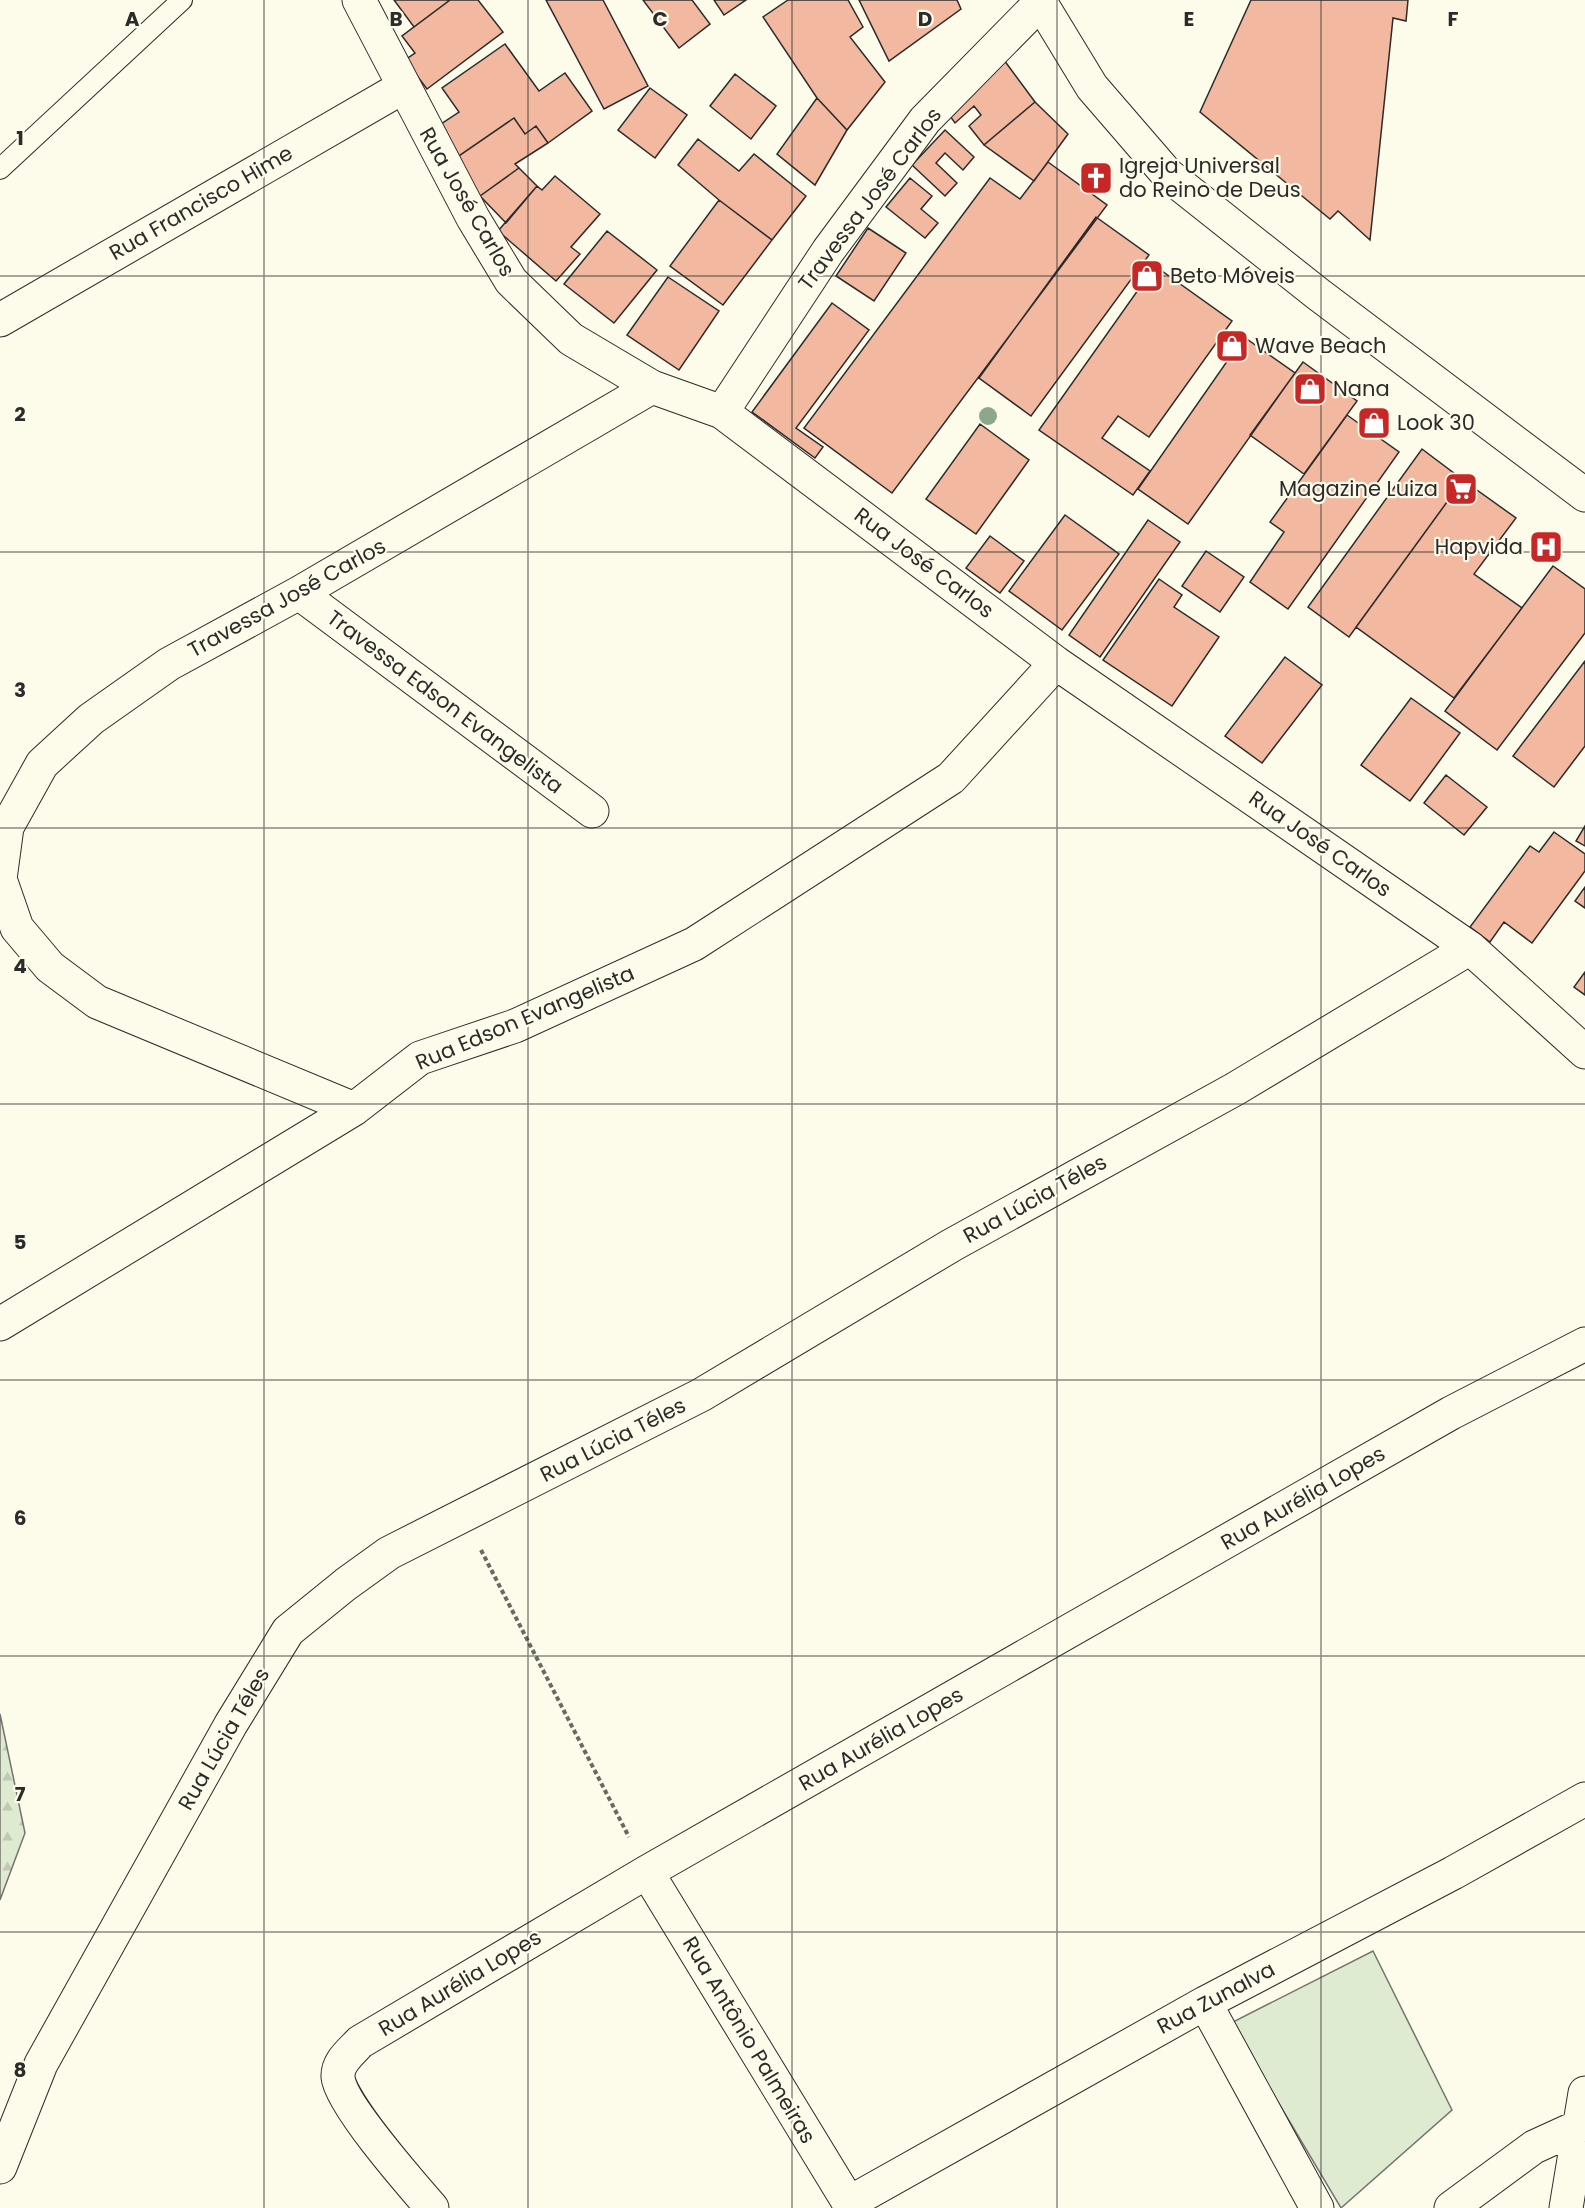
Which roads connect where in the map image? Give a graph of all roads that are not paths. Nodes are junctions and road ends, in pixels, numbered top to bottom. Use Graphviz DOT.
graph roads {
  1 [pos="182,0"];
  2 [pos="359,0"];
  3 [pos="1039,2"];
  4 [pos="403,87"];
  5 [pos="0,169"];
  6 [pos="0,320"];
  7 [pos="652,387"];
  8 [pos="722,412"];
  9 [pos="1585,495"];
  10 [pos="299,593"];
  11 [pos="1056,663"];
  12 [pos="592,811"];
  13 [pos="0,879"];
  14 [pos="1470,948"];
  15 [pos="1585,1052"];
  16 [pos="354,1109"];
  17 [pos="0,1324"];
  18 [pos="1585,1344"];
  19 [pos="1585,1799"];
  20 [pos="647,1872"];
  21 [pos="1205,2003"];
  22 [pos="1585,2093"];
  23 [pos="1580,2126"];
  24 [pos="0,2167"];
  25 [pos="851,2206"];
  26 [pos="432,2208"];
  27 [pos="1317,2208"];
  28 [pos="1451,2208"];
  29 [pos="1566,2208"];
  1 -- 5 [label="lane"];
  2 -- 4 [label="street, Rua José Carlos"];
  3 -- 8 [label="street, Travessa José Carlos"];
  3 -- 9 [label="street"];
  4 -- 6 [label="street, Rua Francisco Hime"];
  4 -- 7 [label="street, Rua José Carlos"];
  7 -- 8 [label="street, Rua José Carlos"];
  7 -- 10 [label="street, Travessa José Carlos"];
  8 -- 11 [label="street, Rua José Carlos"];
  10 -- 12 [label="street, Travessa Edson Evangelista"];
  10 -- 13 [label="street, Travessa José Carlos"];
  11 -- 14 [label="street, Rua José Carlos"];
  11 -- 16 [label="street, Rua Edson Evangelista"];
  13 -- 16 [label="street, Travessa José Carlos"];
  14 -- 15 [label="street, Rua José Carlos"];
  14 -- 24 [label="street, Rua Lúcia Téles"];
  16 -- 17 [label="street, Rua Edson Evangelista"];
  18 -- 20 [label="street, Rua Aurélia Lopes"];
  19 -- 21 [label="street, Rua Zunalva"];
  20 -- 25 [label="street, Rua Antônio Palmeiras"];
  20 -- 26 [label="street, Rua Aurélia Lopes"];
  21 -- 25 [label="street, Rua Zunalva"];
  21 -- 27 [label="street"];
  22 -- 23 [label="street"];
  23 -- 28 [label="street"];
  23 -- 29 [label="street"];
}
